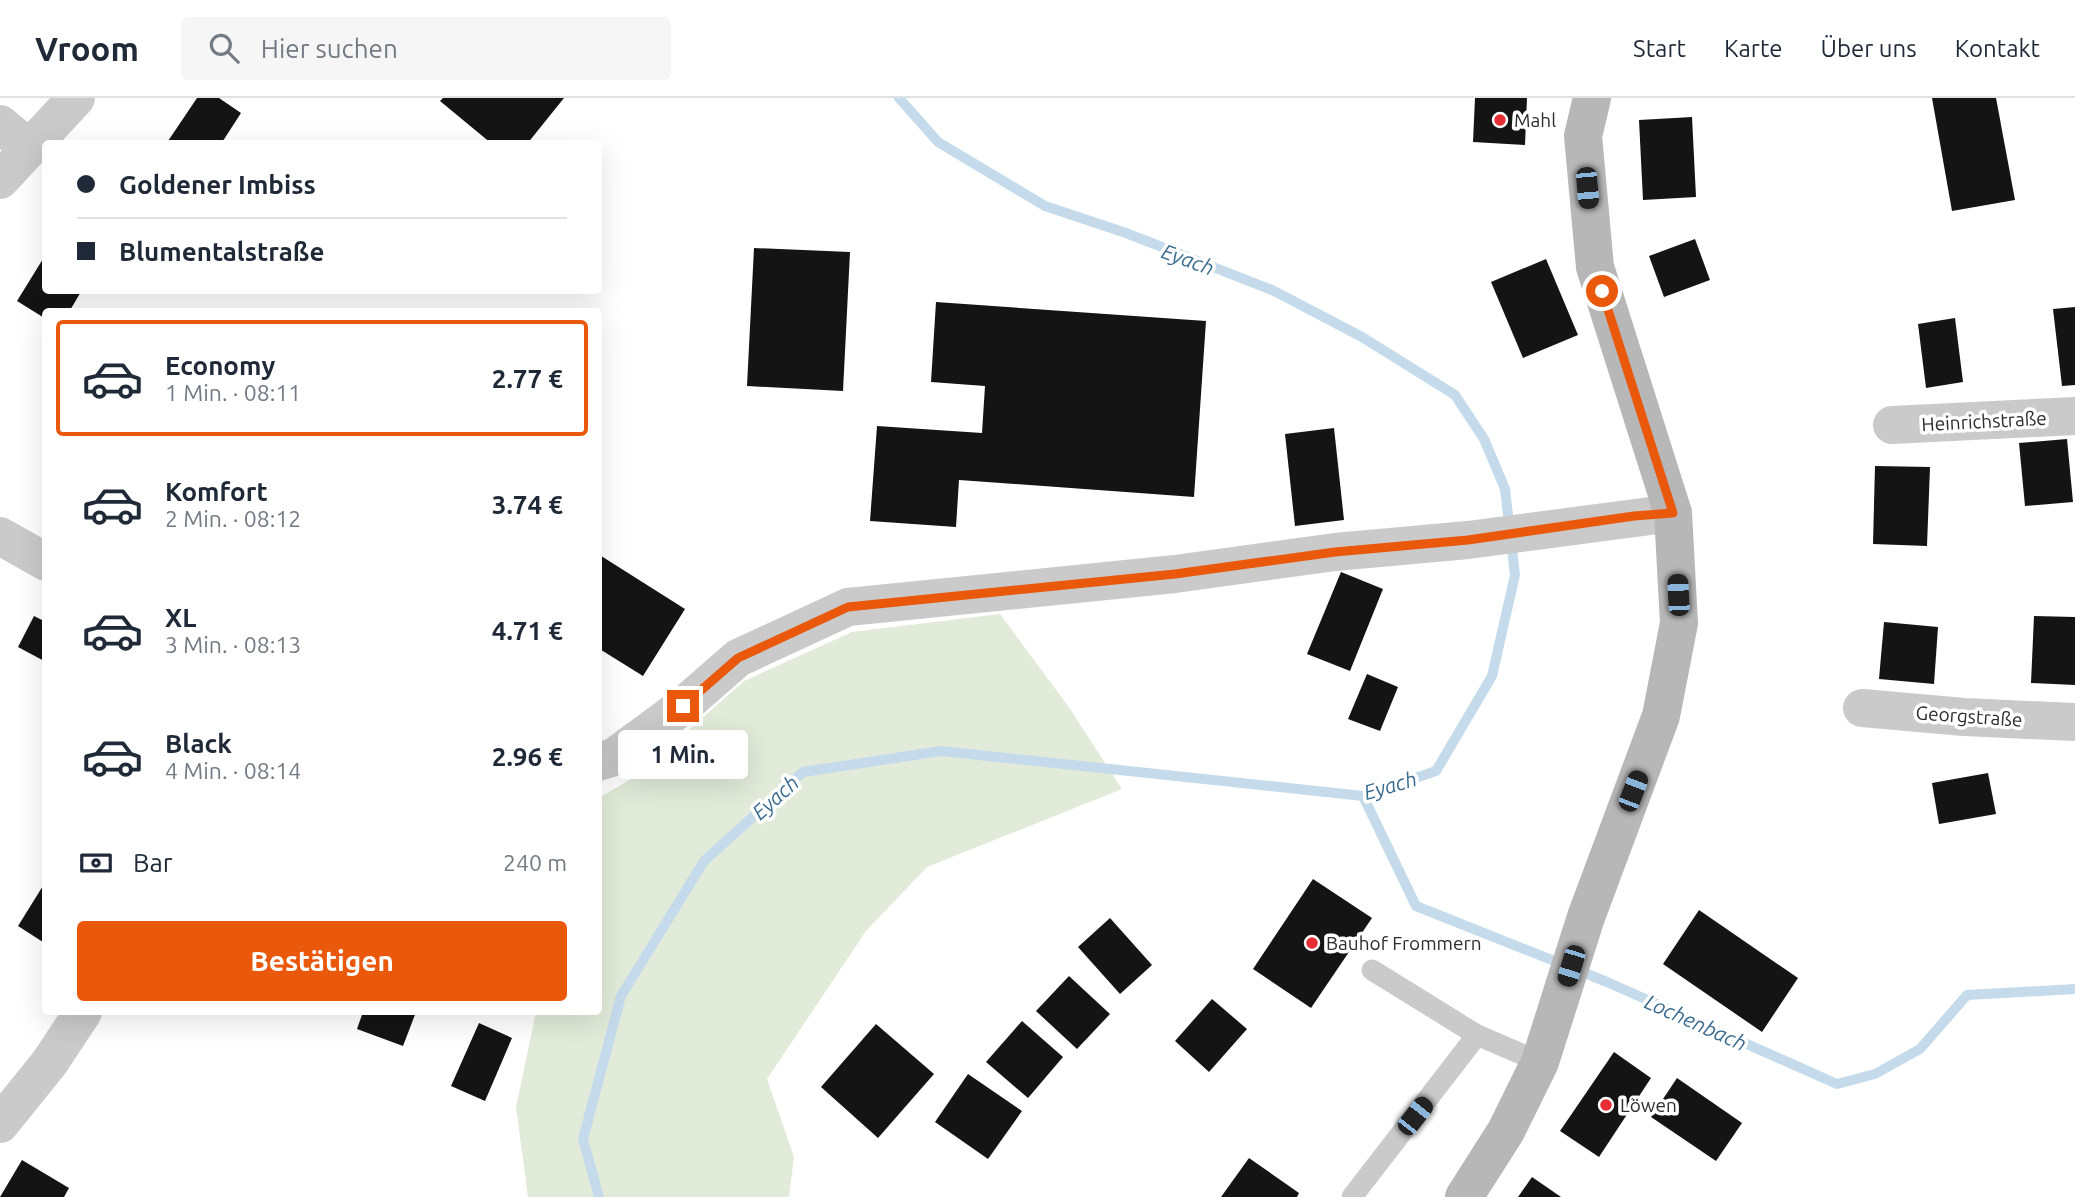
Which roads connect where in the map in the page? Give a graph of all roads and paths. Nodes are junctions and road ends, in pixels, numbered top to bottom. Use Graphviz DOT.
graph roads {
  1 [pos="76,98"];
  2 [pos="1592,98"];
  3 [pos="14,136"];
  4 [pos="0,180"];
  5 [pos="2075,416"];
  6 [pos="1892,425"];
  7 [pos="1673,513"];
  8 [pos="0,536"];
  9 [pos="42,560"];
  10 [pos="1862,708"];
  11 [pos="2075,722"];
  12 [pos="602,761"];
  13 [pos="1372,970"];
  14 [pos="81,1015"];
  15 [pos="1477,1035"];
  16 [pos="1541,1062"];
  17 [pos="0,1124"];
  18 [pos="1352,1197"];
  19 [pos="1464,1197"];
  1 -- 3 [label="street"];
  2 -- 7 [label="main road"];
  3 -- 4 [label="street"];
  5 -- 6 [label="street, Heinrichstraße"];
  7 -- 12 [label="street"];
  7 -- 16 [label="main road"];
  8 -- 9 [label="street"];
  10 -- 11 [label="street, Georgstraße"];
  13 -- 15 [label="lane"];
  14 -- 17 [label="street"];
  15 -- 16 [label="lane"];
  15 -- 18 [label="lane"];
  16 -- 19 [label="main road"];
}
